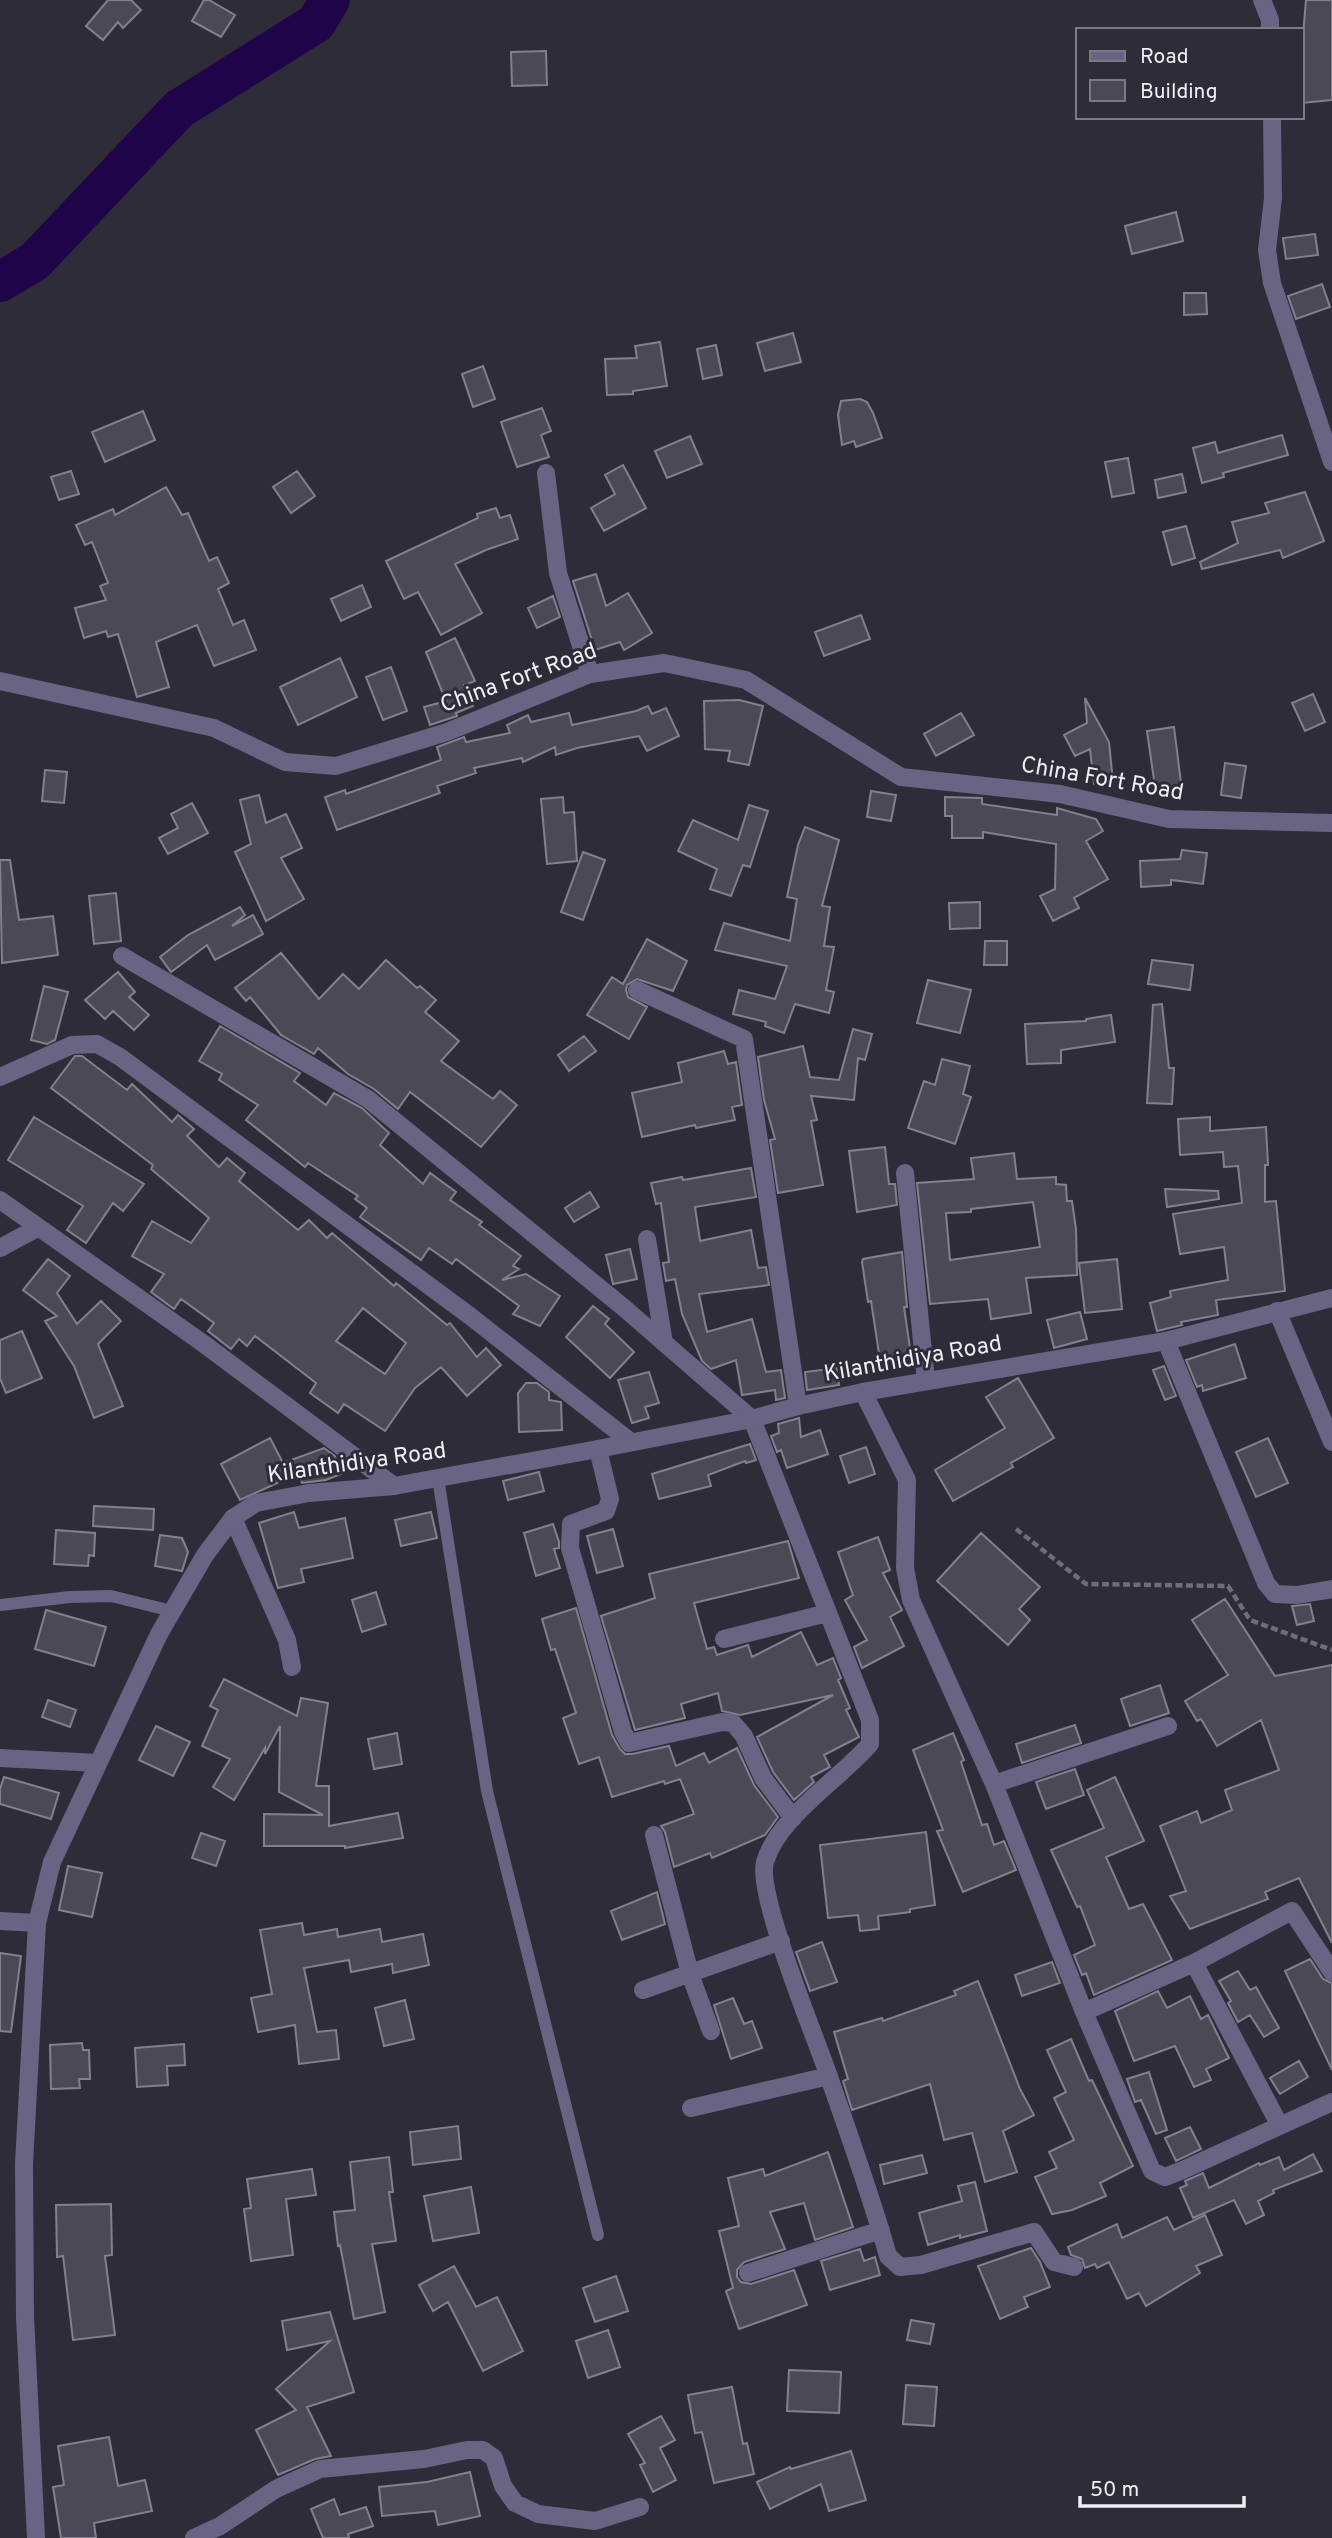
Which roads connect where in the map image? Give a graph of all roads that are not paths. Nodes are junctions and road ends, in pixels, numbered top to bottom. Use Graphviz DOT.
graph roads {
  1 [pos="1262,0"];
  2 [pos="1270,28"];
  3 [pos="1272,119"];
  4 [pos="1332,462"];
  5 [pos="546,473"];
  6 [pos="590,674"];
  7 [pos="0,681"];
  8 [pos="1332,823"];
  9 [pos="122,956"];
  10 [pos="637,990"];
  11 [pos="0,1077"];
  12 [pos="905,1173"];
  13 [pos="0,1200"];
  14 [pos="37,1228"];
  15 [pos="647,1239"];
  16 [pos="0,1248"];
  17 [pos="1332,1298"];
  18 [pos="1277,1311"];
  19 [pos="1166,1340"];
  20 [pos="664,1343"];
  21 [pos="926,1381"];
  22 [pos="863,1392"];
  23 [pos="798,1406"];
  24 [pos="752,1419"];
  25 [pos="631,1442"];
  26 [pos="1332,1442"];
  27 [pos="598,1449"];
  28 [pos="438,1478"];
  29 [pos="394,1486"];
  30 [pos="233,1518"];
  31 [pos="1332,1589"];
  32 [pos="0,1605"];
  33 [pos="172,1611"];
  34 [pos="827,1613"];
  35 [pos="724,1639"];
  36 [pos="292,1667"];
  37 [pos="1168,1726"];
  38 [pos="0,1758"];
  39 [pos="98,1763"];
  40 [pos="994,1784"];
  41 [pos="793,1818"];
  42 [pos="654,1835"];
  43 [pos="0,1921"];
  44 [pos="37,1923"];
  45 [pos="781,1941"];
  46 [pos="1194,1963"];
  47 [pos="1332,1972"];
  48 [pos="690,1974"];
  49 [pos="643,1990"];
  50 [pos="1084,2012"];
  51 [pos="711,2031"];
  52 [pos="829,2076"];
  53 [pos="1332,2102"];
  54 [pos="691,2108"];
  55 [pos="1280,2126"];
  56 [pos="881,2230"];
  57 [pos="598,2235"];
  58 [pos="1074,2266"];
  59 [pos="748,2273"];
  60 [pos="640,2507"];
  61 [pos="36,2538"];
  62 [pos="194,2538"];
  1 -- 2 [label="street"];
  3 -- 4 [label="street"];
  5 -- 6 [label="street"];
  6 -- 7 [label="street, China Fort Road"];
  6 -- 8 [label="street, China Fort Road"];
  9 -- 20 [label="street"];
  10 -- 23 [label="street"];
  11 -- 25 [label="street"];
  12 -- 21 [label="street"];
  13 -- 14 [label="street"];
  14 -- 16 [label="street"];
  14 -- 29 [label="street"];
  15 -- 20 [label="street"];
  17 -- 18 [label="street, Kilanthidiya Road"];
  18 -- 19 [label="street, Kilanthidiya Road"];
  18 -- 26 [label="street"];
  19 -- 21 [label="street, Kilanthidiya Road"];
  19 -- 31 [label="street"];
  20 -- 24 [label="street"];
  21 -- 22 [label="street, Kilanthidiya Road"];
  22 -- 23 [label="street, Kilanthidiya Road"];
  22 -- 40 [label="street"];
  23 -- 24 [label="street, Kilanthidiya Road"];
  24 -- 25 [label="street, Kilanthidiya Road"];
  24 -- 34 [label="street"];
  25 -- 27 [label="street, Kilanthidiya Road"];
  27 -- 28 [label="street, Kilanthidiya Road"];
  27 -- 41 [label="street"];
  28 -- 29 [label="street, Kilanthidiya Road"];
  28 -- 57 [label="lane"];
  29 -- 30 [label="street, Kilanthidiya Road"];
  30 -- 33 [label="street, Kilanthidiya Road"];
  30 -- 36 [label="street"];
  32 -- 33 [label="lane"];
  33 -- 39 [label="street, Kilanthidiya Road"];
  34 -- 35 [label="street"];
  34 -- 41 [label="street"];
  37 -- 40 [label="street"];
  38 -- 39 [label="street"];
  39 -- 44 [label="street, Kilanthidiya Road"];
  40 -- 50 [label="street"];
  41 -- 45 [label="street"];
  42 -- 48 [label="street"];
  43 -- 44 [label="street"];
  44 -- 61 [label="street, Kilanthidiya Road"];
  45 -- 48 [label="street"];
  45 -- 52 [label="street"];
  46 -- 47 [label="street"];
  46 -- 50 [label="street"];
  46 -- 55 [label="street"];
  48 -- 49 [label="street"];
  48 -- 51 [label="street"];
  50 -- 55 [label="street"];
  52 -- 54 [label="street"];
  52 -- 56 [label="street"];
  53 -- 55 [label="street"];
  56 -- 58 [label="street"];
  56 -- 59 [label="street"];
  60 -- 62 [label="street"];
}
